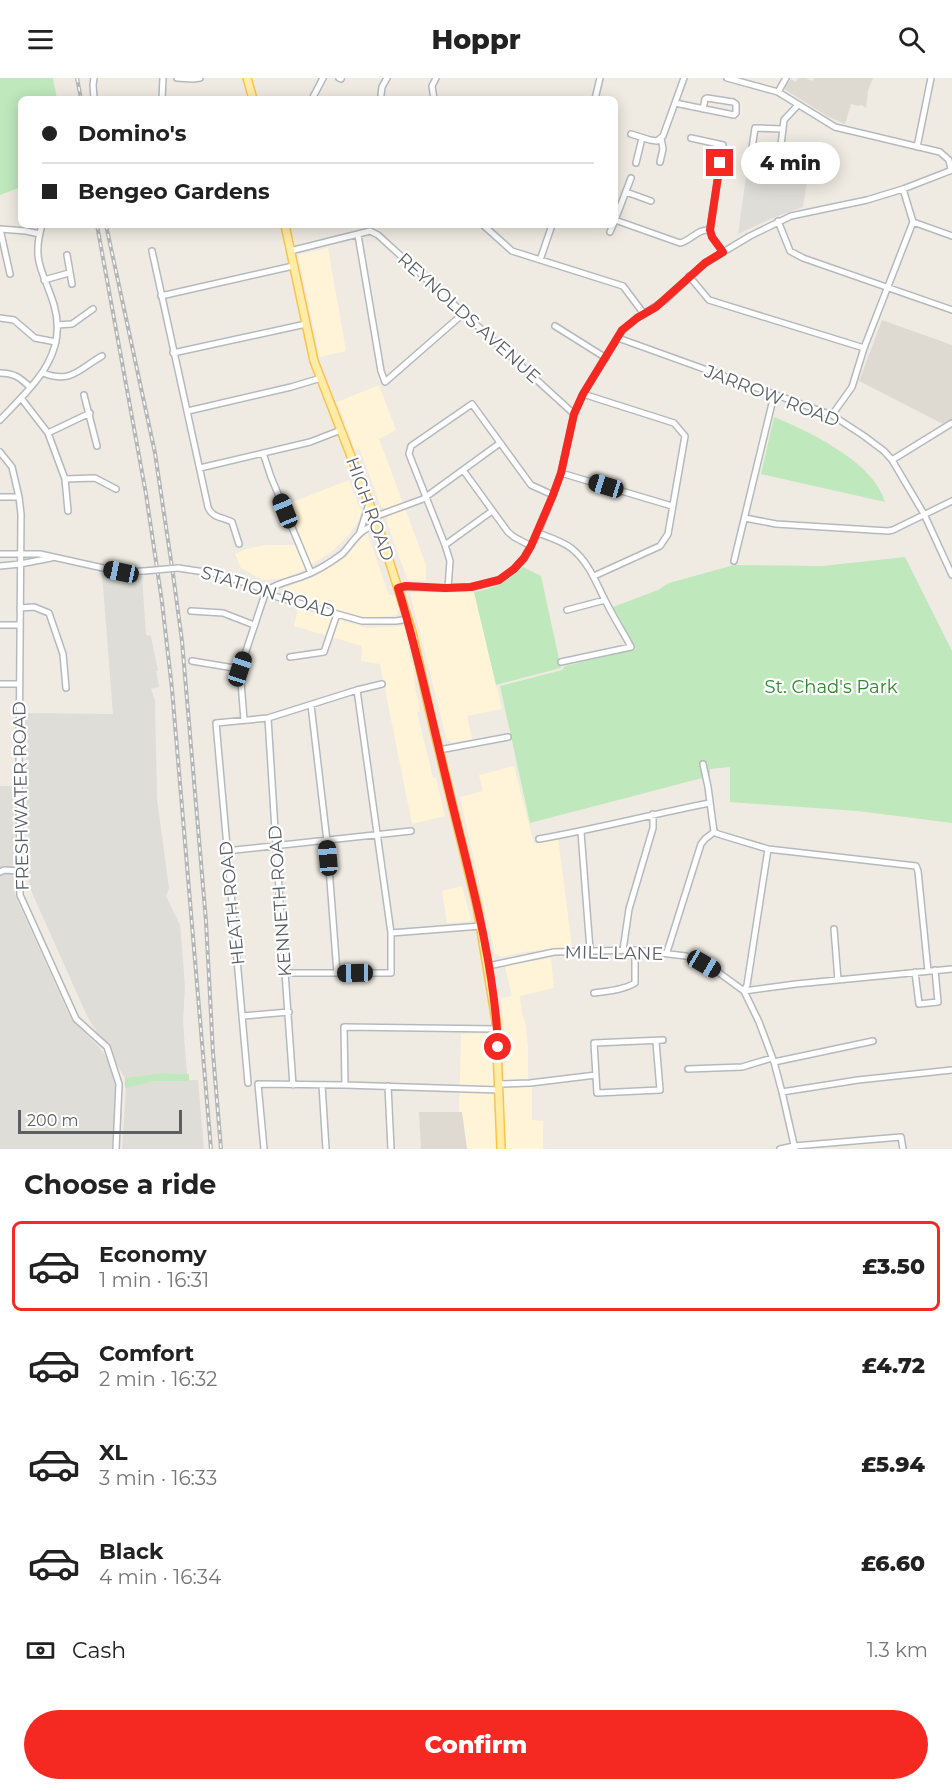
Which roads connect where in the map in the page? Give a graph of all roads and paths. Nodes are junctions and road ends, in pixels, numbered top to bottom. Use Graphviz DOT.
graph roads {
  1 [pos="94,78"];
  2 [pos="163,78"];
  3 [pos="177,78"];
  4 [pos="195,78"];
  5 [pos="247,78"];
  6 [pos="323,78"];
  7 [pos="387,78"];
  8 [pos="436,78"];
  9 [pos="600,78"];
  10 [pos="684,78"];
  11 [pos="727,78"];
  12 [pos="732,78"];
  13 [pos="786,78"];
  14 [pos="931,78"];
  15 [pos="778,92"];
  16 [pos="381,95"];
  17 [pos="94,96"];
  18 [pos="162,96"];
  19 [pos="252,96"];
  20 [pos="314,96"];
  21 [pos="434,96"];
  22 [pos="596,96"];
  23 [pos="675,103"];
  24 [pos="798,105"];
  25 [pos="703,109"];
  26 [pos="782,129"];
  27 [pos="630,134"];
  28 [pos="642,138"];
  29 [pos="661,138"];
  30 [pos="691,138"];
  31 [pos="917,147"];
  32 [pos="660,162"];
  33 [pos="750,162"];
  34 [pos="636,163"];
  35 [pos="797,164"];
  36 [pos="952,170"];
  37 [pos="632,178"];
  38 [pos="903,189"];
  39 [pos="626,192"];
  40 [pos="651,201"];
  41 [pos="618,212"];
  42 [pos="618,221"];
  43 [pos="778,221"];
  44 [pos="913,222"];
  45 [pos="41,228"];
  46 [pos="286,228"];
  47 [pos="486,228"];
  48 [pos="551,228"];
  49 [pos="612,228"];
  50 [pos="0,229"];
  51 [pos="710,230"];
  52 [pos="610,232"];
  53 [pos="40,234"];
  54 [pos="358,235"];
  55 [pos="952,236"];
  56 [pos="152,251"];
  57 [pos="290,251"];
  58 [pos="723,252"];
  59 [pos="67,255"];
  60 [pos="540,260"];
  61 [pos="293,266"];
  62 [pos="69,273"];
  63 [pos="10,274"];
  64 [pos="689,276"];
  65 [pos="44,280"];
  66 [pos="72,284"];
  67 [pos="888,286"];
  68 [pos="161,296"];
  69 [pos="93,309"];
  70 [pos="952,310"];
  71 [pos="464,313"];
  72 [pos="644,314"];
  73 [pos="0,318"];
  74 [pos="306,324"];
  75 [pos="57,325"];
  76 [pos="555,326"];
  77 [pos="618,338"];
  78 [pos="56,342"];
  79 [pos="864,348"];
  80 [pos="173,354"];
  81 [pos="102,356"];
  82 [pos="606,358"];
  83 [pos="0,373"];
  84 [pos="43,373"];
  85 [pos="321,378"];
  86 [pos="30,387"];
  87 [pos="583,394"];
  88 [pos="84,395"];
  89 [pos="774,395"];
  90 [pos="21,398"];
  91 [pos="188,411"];
  92 [pos="90,413"];
  93 [pos="574,414"];
  94 [pos="832,415"];
  95 [pos="0,420"];
  96 [pos="952,423"];
  97 [pos="341,430"];
  98 [pos="48,433"];
  99 [pos="500,443"];
  100 [pos="97,446"];
  101 [pos="0,452"];
  102 [pos="263,453"];
  103 [pos="892,460"];
  104 [pos="200,468"];
  105 [pos="463,470"];
  106 [pos="561,473"];
  107 [pos="65,479"];
  108 [pos="116,489"];
  109 [pos="553,495"];
  110 [pos="0,497"];
  111 [pos="20,497"];
  112 [pos="426,497"];
  113 [pos="952,501"];
  114 [pos="369,504"];
  115 [pos="672,506"];
  116 [pos="68,511"];
  117 [pos="492,511"];
  118 [pos="924,514"];
  119 [pos="374,516"];
  120 [pos="745,518"];
  121 [pos="378,526"];
  122 [pos="537,533"];
  123 [pos="360,534"];
  124 [pos="239,544"];
  125 [pos="445,545"];
  126 [pos="531,546"];
  127 [pos="0,554"];
  128 [pos="21,554"];
  129 [pos="56,558"];
  130 [pos="734,561"];
  131 [pos="20,564"];
  132 [pos="0,566"];
  133 [pos="311,573"];
  134 [pos="952,575"];
  135 [pos="594,576"];
  136 [pos="280,584"];
  137 [pos="398,588"];
  138 [pos="448,588"];
  139 [pos="266,591"];
  140 [pos="278,597"];
  141 [pos="605,600"];
  142 [pos="20,608"];
  143 [pos="567,610"];
  144 [pos="191,611"];
  145 [pos="337,614"];
  146 [pos="408,619"];
  147 [pos="0,625"];
  148 [pos="254,625"];
  149 [pos="20,626"];
  150 [pos="290,657"];
  151 [pos="192,661"];
  152 [pos="561,662"];
  153 [pos="240,669"];
  154 [pos="0,684"];
  155 [pos="19,684"];
  156 [pos="382,684"];
  157 [pos="66,688"];
  158 [pos="357,690"];
  159 [pos="311,705"];
  160 [pos="268,718"];
  161 [pos="244,720"];
  162 [pos="508,737"];
  163 [pos="439,750"];
  164 [pos="703,765"];
  165 [pos="710,803"];
  166 [pos="653,814"];
  167 [pos="411,831"];
  168 [pos="581,832"];
  169 [pos="714,832"];
  170 [pos="378,835"];
  171 [pos="539,839"];
  172 [pos="327,841"];
  173 [pos="276,846"];
  174 [pos="768,849"];
  175 [pos="226,851"];
  176 [pos="20,871"];
  177 [pos="0,872"];
  178 [pos="481,926"];
  179 [pos="834,929"];
  180 [pos="391,933"];
  181 [pos="590,950"];
  182 [pos="623,950"];
  183 [pos="635,950"];
  184 [pos="668,952"];
  185 [pos="488,966"];
  186 [pos="952,969"];
  187 [pos="935,970"];
  188 [pos="928,971"];
  189 [pos="915,972"];
  190 [pos="285,973"];
  191 [pos="337,973"];
  192 [pos="838,980"];
  193 [pos="744,991"];
  194 [pos="594,993"];
  195 [pos="289,1012"];
  196 [pos="243,1016"];
  197 [pos="497,1029"];
  198 [pos="663,1040"];
  199 [pos="656,1041"];
  200 [pos="873,1041"];
  201 [pos="773,1060"];
  202 [pos="687,1069"];
  203 [pos="952,1071"];
  204 [pos="596,1075"];
  205 [pos="248,1083"];
  206 [pos="293,1085"];
  207 [pos="322,1085"];
  208 [pos="345,1085"];
  209 [pos="388,1086"];
  210 [pos="499,1087"];
  211 [pos="782,1092"];
  212 [pos="794,1148"];
  213 [pos="116,1149"];
  214 [pos="264,1149"];
  215 [pos="326,1149"];
  216 [pos="391,1149"];
  217 [pos="501,1149"];
  218 [pos="780,1149"];
  219 [pos="903,1149"];
  1 -- 17 [label="street"];
  2 -- 18 [label="street"];
  3 -- 4 [label="street"];
  5 -- 19 [label="main road"];
  6 -- 20 [label="street"];
  7 -- 16 [label="street"];
  8 -- 21 [label="street"];
  9 -- 22 [label="street"];
  10 -- 23 [label="street"];
  11 -- 12 [label="street"];
  12 -- 15 [label="street"];
  13 -- 15 [label="street"];
  14 -- 31 [label="street"];
  15 -- 24 [label="street"];
  23 -- 25 [label="street"];
  23 -- 29 [label="street"];
  24 -- 26 [label="street"];
  24 -- 31 [label="street"];
  25 -- 25 [label="street"];
  26 -- 33 [label="street"];
  26 -- 35 [label="street"];
  27 -- 28 [label="street"];
  28 -- 29 [label="street"];
  28 -- 34 [label="street"];
  29 -- 32 [label="street"];
  30 -- 51 [label="street"];
  31 -- 36 [label="street"];
  36 -- 38 [label="street"];
  37 -- 39 [label="street"];
  38 -- 43 [label="street"];
  38 -- 44 [label="street"];
  39 -- 40 [label="street"];
  39 -- 41 [label="street"];
  42 -- 51 [label="street"];
  43 -- 58 [label="street"];
  43 -- 67 [label="street"];
  44 -- 55 [label="street"];
  44 -- 67 [label="street"];
  45 -- 53 [label="street"];
  46 -- 57 [label="main road, HIGH ROAD"];
  47 -- 60 [label="street"];
  48 -- 60 [label="street"];
  49 -- 52 [label="street"];
  50 -- 53 [label="street"];
  50 -- 63 [label="street"];
  51 -- 58 [label="street"];
  53 -- 65 [label="street"];
  54 -- 57 [label="street, REYNOLDS AVENUE"];
  54 -- 71 [label="street, REYNOLDS AVENUE"];
  54 -- 71 [label="street"];
  56 -- 68 [label="street"];
  57 -- 61 [label="main road, HIGH ROAD"];
  58 -- 64 [label="street"];
  59 -- 62 [label="street"];
  60 -- 72 [label="street"];
  61 -- 68 [label="street"];
  61 -- 74 [label="main road, HIGH ROAD"];
  62 -- 65 [label="street"];
  62 -- 66 [label="street"];
  64 -- 72 [label="street"];
  64 -- 79 [label="street"];
  65 -- 75 [label="street"];
  67 -- 70 [label="street"];
  67 -- 79 [label="street"];
  68 -- 80 [label="street"];
  69 -- 75 [label="street"];
  71 -- 93 [label="street, REYNOLDS AVENUE"];
  72 -- 77 [label="street"];
  73 -- 78 [label="street"];
  74 -- 80 [label="street"];
  74 -- 85 [label="main road, HIGH ROAD"];
  75 -- 78 [label="street"];
  76 -- 82 [label="street"];
  77 -- 82 [label="street"];
  77 -- 89 [label="street, JARROW ROAD"];
  78 -- 84 [label="street"];
  79 -- 94 [label="street"];
  80 -- 91 [label="street"];
  81 -- 84 [label="street"];
  82 -- 87 [label="street"];
  83 -- 86 [label="street"];
  84 -- 86 [label="street"];
  85 -- 91 [label="street"];
  85 -- 97 [label="main road, HIGH ROAD"];
  86 -- 90 [label="street"];
  87 -- 93 [label="street"];
  87 -- 115 [label="street"];
  88 -- 92 [label="street"];
  89 -- 94 [label="street, JARROW ROAD"];
  89 -- 120 [label="street"];
  90 -- 95 [label="street"];
  90 -- 98 [label="street"];
  91 -- 104 [label="street"];
  92 -- 98 [label="street"];
  92 -- 100 [label="street"];
  93 -- 106 [label="street"];
  94 -- 103 [label="street, JARROW ROAD"];
  96 -- 103 [label="street"];
  97 -- 102 [label="street"];
  97 -- 114 [label="main road, HIGH ROAD"];
  98 -- 107 [label="street"];
  99 -- 105 [label="street"];
  99 -- 109 [label="street"];
  99 -- 112 [label="street"];
  101 -- 111 [label="street, FRESHWATER ROAD"];
  102 -- 104 [label="street"];
  102 -- 133 [label="street"];
  103 -- 118 [label="street, JARROW ROAD"];
  104 -- 124 [label="street"];
  105 -- 112 [label="street"];
  105 -- 117 [label="street"];
  106 -- 109 [label="street"];
  106 -- 115 [label="street"];
  107 -- 108 [label="street"];
  107 -- 116 [label="street"];
  109 -- 122 [label="street"];
  110 -- 111 [label="street"];
  111 -- 128 [label="street, FRESHWATER ROAD"];
  112 -- 119 [label="street"];
  112 -- 125 [label="street"];
  113 -- 118 [label="street"];
  114 -- 119 [label="main road, HIGH ROAD"];
  114 -- 123 [label="street"];
  115 -- 135 [label="street"];
  117 -- 125 [label="street"];
  117 -- 126 [label="street"];
  118 -- 120 [label="street"];
  118 -- 134 [label="street, JARROW ROAD"];
  119 -- 121 [label="main road, HIGH ROAD"];
  120 -- 130 [label="street"];
  121 -- 123 [label="street"];
  121 -- 137 [label="main road, HIGH ROAD"];
  122 -- 126 [label="street"];
  122 -- 135 [label="street"];
  123 -- 133 [label="street"];
  125 -- 138 [label="street"];
  126 -- 138 [label="street"];
  127 -- 128 [label="street, STATION ROAD"];
  128 -- 129 [label="street, STATION ROAD"];
  128 -- 131 [label="street, FRESHWATER ROAD"];
  129 -- 131 [label="street"];
  129 -- 139 [label="street, STATION ROAD, bridge"];
  131 -- 132 [label="street"];
  131 -- 142 [label="street, FRESHWATER ROAD"];
  133 -- 136 [label="street"];
  135 -- 141 [label="street"];
  136 -- 139 [label="street"];
  136 -- 140 [label="street"];
  137 -- 138 [label="street"];
  137 -- 146 [label="main road, HIGH ROAD"];
  139 -- 140 [label="street, STATION ROAD"];
  139 -- 148 [label="street"];
  140 -- 145 [label="street, STATION ROAD"];
  141 -- 143 [label="street"];
  141 -- 152 [label="street"];
  142 -- 149 [label="street, FRESHWATER ROAD"];
  142 -- 157 [label="street"];
  144 -- 148 [label="street"];
  145 -- 146 [label="street, STATION ROAD"];
  145 -- 150 [label="street"];
  146 -- 163 [label="main road, HIGH ROAD"];
  147 -- 149 [label="street"];
  148 -- 153 [label="street"];
  149 -- 155 [label="street, FRESHWATER ROAD"];
  151 -- 153 [label="street"];
  153 -- 161 [label="street"];
  154 -- 155 [label="street"];
  155 -- 176 [label="street, FRESHWATER ROAD"];
  156 -- 158 [label="street"];
  158 -- 159 [label="street"];
  158 -- 170 [label="street"];
  159 -- 160 [label="street"];
  159 -- 172 [label="street"];
  160 -- 161 [label="street"];
  160 -- 173 [label="street, KENNETH ROAD"];
  161 -- 175 [label="street, HEATH ROAD"];
  162 -- 163 [label="street"];
  163 -- 178 [label="main road, HIGH ROAD"];
  164 -- 165 [label="street"];
  165 -- 166 [label="street"];
  165 -- 169 [label="street"];
  166 -- 168 [label="street"];
  166 -- 182 [label="street"];
  167 -- 170 [label="street"];
  168 -- 171 [label="street"];
  168 -- 181 [label="street"];
  169 -- 174 [label="street"];
  169 -- 184 [label="street"];
  170 -- 172 [label="street"];
  170 -- 180 [label="street"];
  172 -- 173 [label="street"];
  172 -- 191 [label="street"];
  173 -- 175 [label="street"];
  173 -- 190 [label="street, KENNETH ROAD"];
  174 -- 188 [label="street"];
  174 -- 193 [label="street"];
  175 -- 196 [label="street, HEATH ROAD"];
  176 -- 177 [label="street"];
  176 -- 213 [label="street, FRESHWATER ROAD"];
  178 -- 180 [label="street"];
  178 -- 185 [label="main road, HIGH ROAD"];
  179 -- 192 [label="street"];
  180 -- 191 [label="street"];
  181 -- 182 [label="street, MILL LANE"];
  181 -- 185 [label="street, MILL LANE"];
  182 -- 183 [label="street, MILL LANE"];
  183 -- 184 [label="street, MILL LANE"];
  183 -- 194 [label="street"];
  184 -- 193 [label="street, MILL LANE"];
  185 -- 197 [label="main road, HIGH ROAD"];
  186 -- 187 [label="street"];
  187 -- 188 [label="street"];
  187 -- 189 [label="street"];
  188 -- 189 [label="street"];
  189 -- 192 [label="street"];
  190 -- 191 [label="street"];
  190 -- 195 [label="street, KENNETH ROAD"];
  192 -- 193 [label="street"];
  193 -- 201 [label="street, MILL LANE"];
  195 -- 196 [label="street"];
  195 -- 206 [label="street, KENNETH ROAD"];
  196 -- 205 [label="street, HEATH ROAD"];
  197 -- 208 [label="street"];
  197 -- 210 [label="main road, HIGH ROAD"];
  198 -- 199 [label="street"];
  199 -- 204 [label="street"];
  199 -- 204 [label="street"];
  200 -- 201 [label="street"];
  201 -- 202 [label="street"];
  201 -- 211 [label="street, MILL LANE"];
  203 -- 211 [label="street"];
  204 -- 210 [label="street"];
  206 -- 207 [label="street"];
  206 -- 214 [label="street"];
  207 -- 208 [label="street"];
  207 -- 215 [label="street"];
  208 -- 209 [label="street"];
  209 -- 210 [label="street"];
  209 -- 216 [label="street"];
  210 -- 217 [label="main road, HIGH ROAD"];
  211 -- 212 [label="street, MILL LANE"];
  212 -- 218 [label="street"];
  212 -- 219 [label="street"];
}
